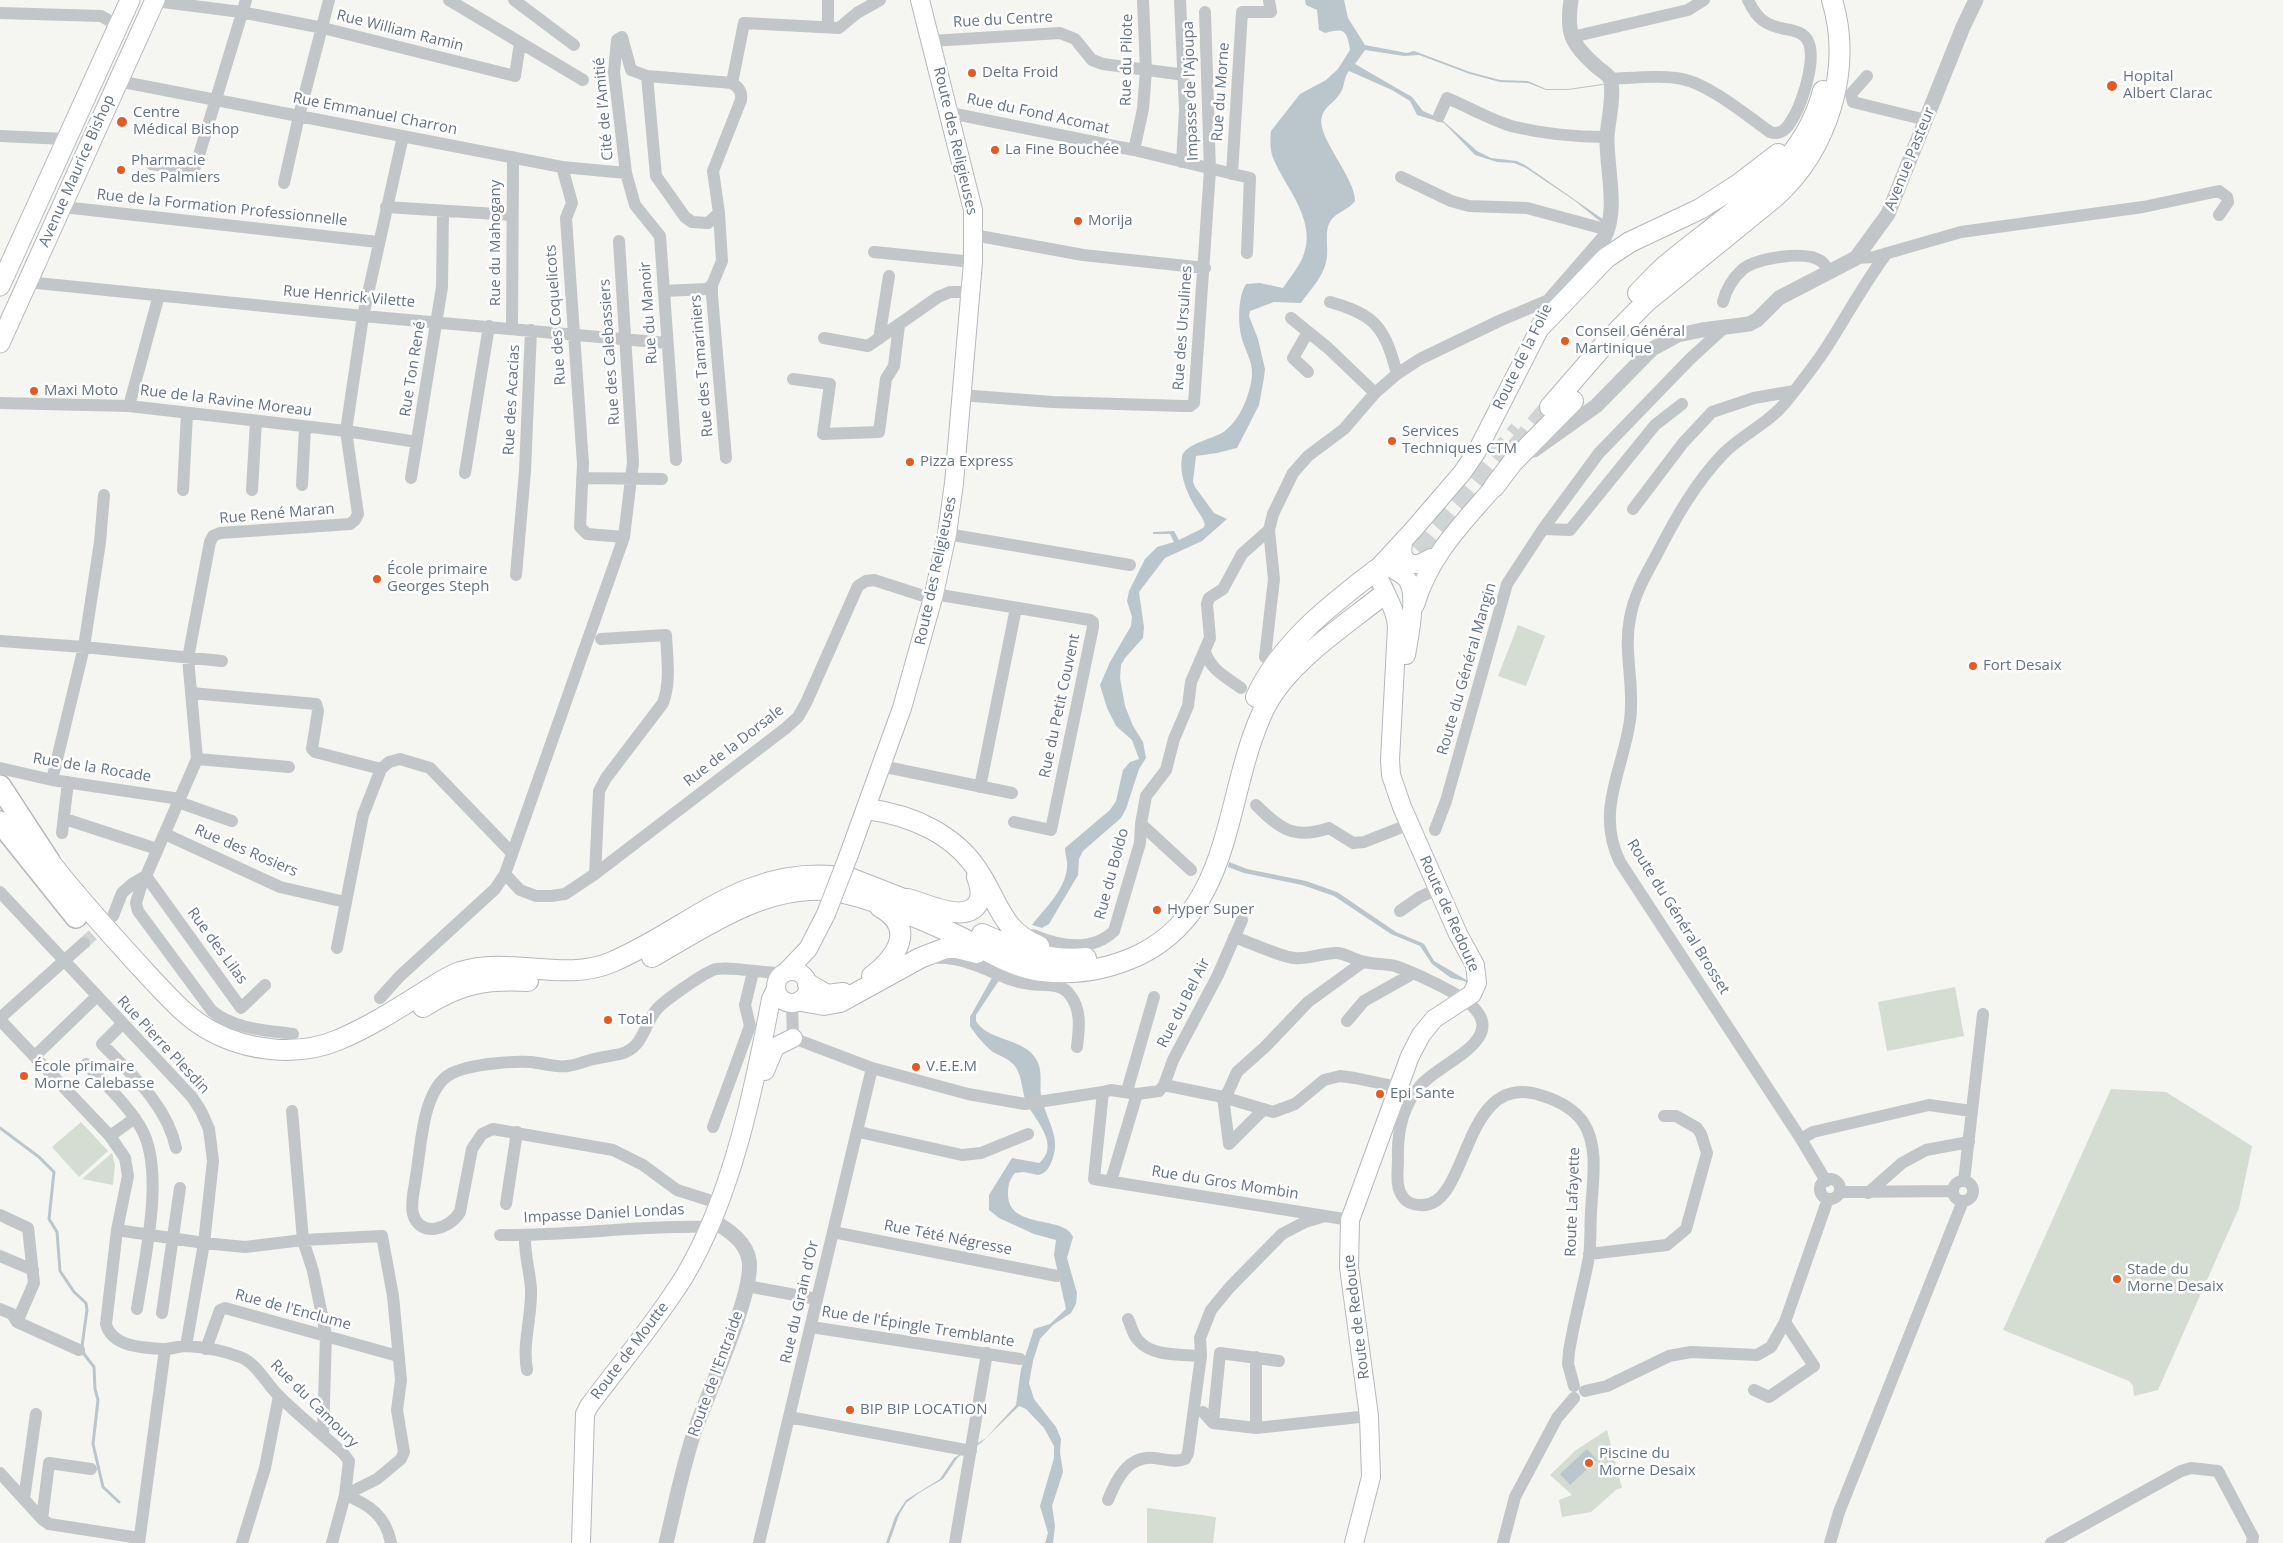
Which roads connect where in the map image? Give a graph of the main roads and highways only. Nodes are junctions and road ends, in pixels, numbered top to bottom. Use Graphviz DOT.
graph roads {
  1 [pos="130,0"];
  2 [pos="920,0"];
  3 [pos="1819,0"];
  4 [pos="1832,0"];
  5 [pos="155,1"];
  6 [pos="1822,97"];
  7 [pos="1682,272"];
  8 [pos="0,286"];
  9 [pos="1571,294"];
  10 [pos="1551,299"];
  11 [pos="1541,326"];
  12 [pos="0,343"];
  13 [pos="1494,487"];
  14 [pos="1450,538"];
  15 [pos="1403,541"];
  16 [pos="1431,558"];
  17 [pos="1380,586"];
  18 [pos="1412,588"];
  19 [pos="1412,618"];
  20 [pos="1393,727"];
  21 [pos="0,786"];
  22 [pos="0,802"];
  23 [pos="866,809"];
  24 [pos="0,822"];
  25 [pos="0,838"];
  26 [pos="968,857"];
  27 [pos="49,861"];
  28 [pos="842,887"];
  29 [pos="892,893"];
  30 [pos="980,900"];
  31 [pos="76,917"];
  32 [pos="1007,922"];
  33 [pos="808,949"];
  34 [pos="1074,959"];
  35 [pos="1017,966"];
  36 [pos="781,979"];
  37 [pos="799,995"];
  38 [pos="767,1021"];
  39 [pos="793,1032"];
  40 [pos="746,1118"];
  41 [pos="713,1217"];
  42 [pos="581,1543"];
  43 [pos="1354,1543"];
  1 -- 8 [label="main road, Avenue Maurice Bishop"];
  2 -- 23 [label="main road, Route des Religieuses"];
  3 -- 6 [label="highway"];
  4 -- 7 [label="highway"];
  5 -- 12 [label="main road, Avenue Maurice Bishop"];
  6 -- 7 [label="highway"];
  6 -- 9 [label="highway"];
  7 -- 13 [label="highway"];
  9 -- 10 [label="highway"];
  9 -- 11 [label="highway"];
  11 -- 15 [label="main road, Route de la Folie"];
  13 -- 14 [label="main road"];
  14 -- 16 [label="main road"];
  14 -- 19 [label="main road"];
  15 -- 16 [label="main road"];
  15 -- 17 [label="main road, Route de la Folie"];
  16 -- 18 [label="main road"];
  17 -- 18 [label="main road"];
  17 -- 18 [label="main road"];
  17 -- 20 [label="main road"];
  17 -- 34 [label="highway"];
  17 -- 35 [label="highway"];
  18 -- 19 [label="main road"];
  19 -- 20 [label="main road"];
  20 -- 43 [label="main road, Route de Redoute"];
  21 -- 27 [label="highway"];
  22 -- 27 [label="highway"];
  23 -- 26 [label="highway"];
  23 -- 33 [label="main road, Route des Religieuses, bridge"];
  24 -- 31 [label="highway"];
  25 -- 31 [label="highway"];
  26 -- 30 [label="highway"];
  26 -- 32 [label="highway"];
  27 -- 28 [label="highway"];
  28 -- 29 [label="highway"];
  28 -- 31 [label="highway"];
  28 -- 35 [label="highway"];
  28 -- 37 [label="highway"];
  29 -- 30 [label="highway"];
  29 -- 34 [label="highway"];
  30 -- 32 [label="highway"];
  32 -- 34 [label="highway"];
  33 -- 36 [label="main road, Route des Religieuses"];
  33 -- 37 [label="main road, Route des Religieuses"];
  35 -- 37 [label="highway"];
  36 -- 37 [label="main road"];
  36 -- 37 [label="main road"];
  36 -- 38 [label="main road, Route des Religieuses"];
  37 -- 38 [label="main road"];
  38 -- 40 [label="main road, Route des Religieuses"];
  39 -- 40 [label="main road"];
  40 -- 41 [label="main road, Route des Religieuses"];
  41 -- 42 [label="main road, Route de Moutte"];
}
